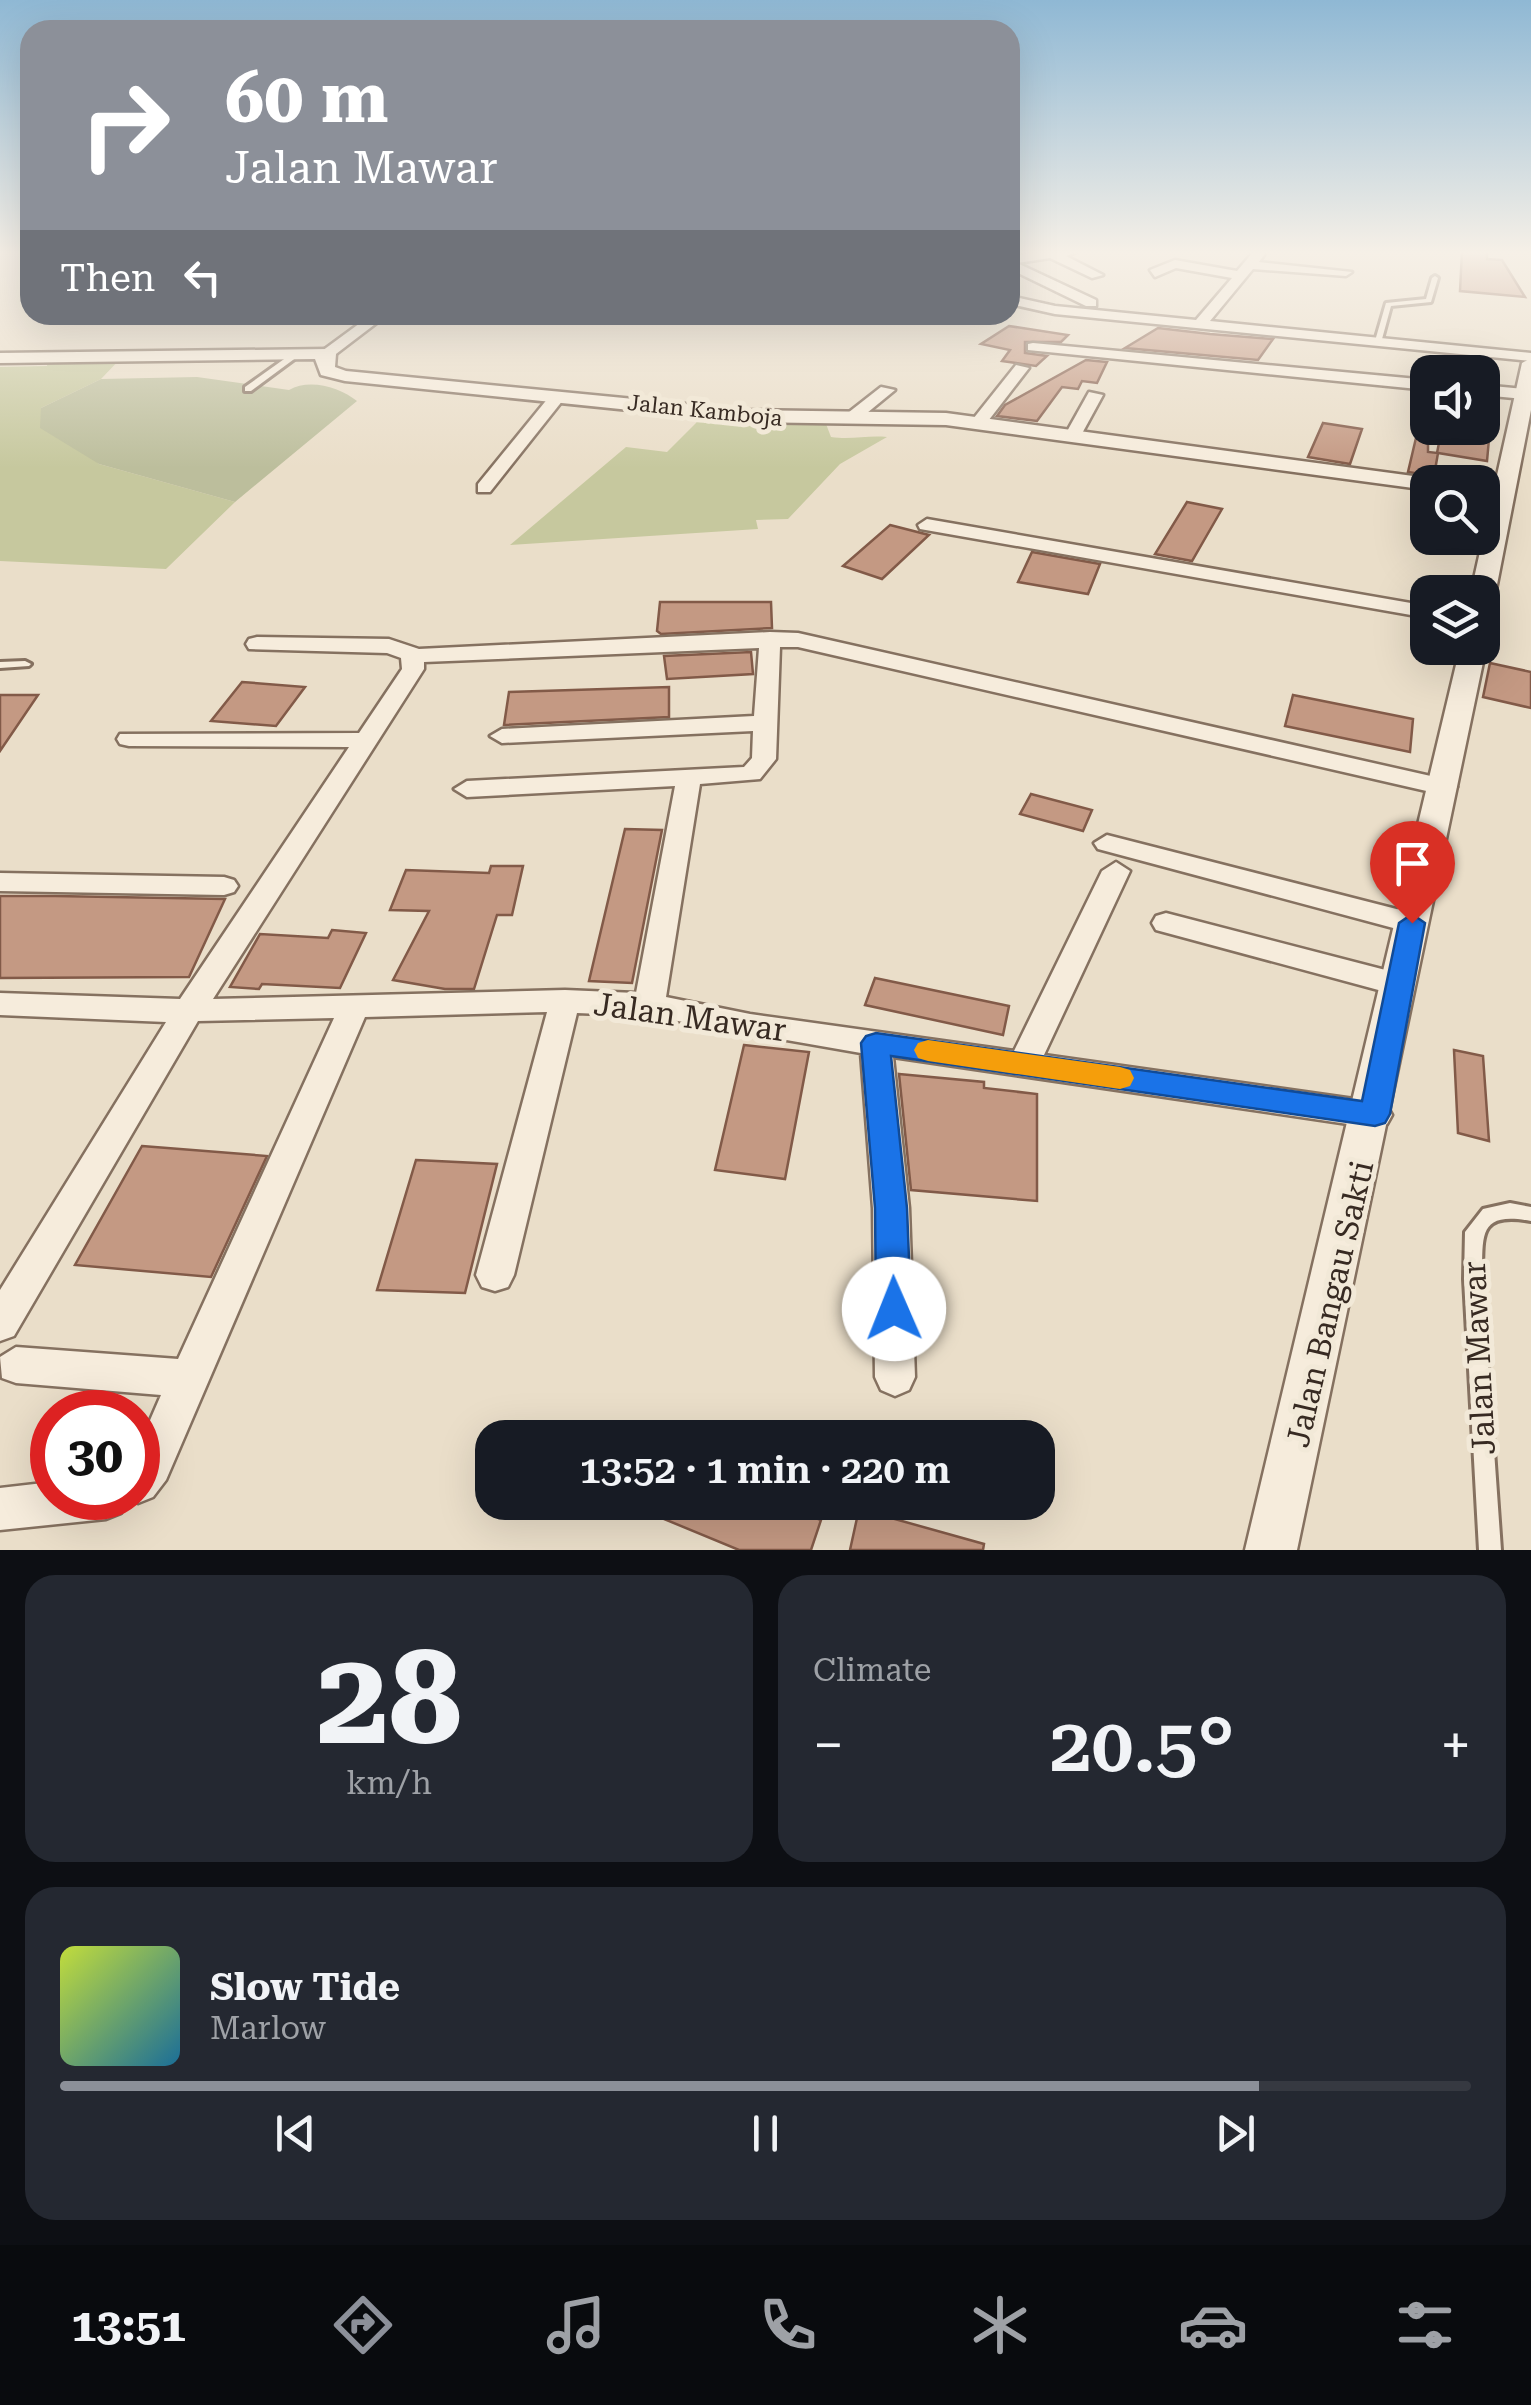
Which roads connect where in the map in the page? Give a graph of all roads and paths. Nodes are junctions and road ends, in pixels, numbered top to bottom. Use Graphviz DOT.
graph roads {
  1 [pos="1193,323"];
  2 [pos="1383,323"];
  3 [pos="1200,324"];
  4 [pos="366,325"];
  5 [pos="1378,340"];
  6 [pos="1033,347"];
  7 [pos="296,354"];
  8 [pos="327,354"];
  9 [pos="0,358"];
  10 [pos="1531,360"];
  11 [pos="1020,368"];
  12 [pos="1410,382"];
  13 [pos="248,389"];
  14 [pos="887,390"];
  15 [pos="1500,392"];
  16 [pos="1524,394"];
  17 [pos="560,395"];
  18 [pos="1095,396"];
  19 [pos="850,419"];
  20 [pos="979,422"];
  21 [pos="1073,435"];
  22 [pos="1500,471"];
  23 [pos="1410,482"];
  24 [pos="484,488"];
  25 [pos="928,524"];
  26 [pos="1410,609"];
  27 [pos="770,638"];
  28 [pos="257,644"];
  29 [pos="413,656"];
  30 [pos="26,664"];
  31 [pos="0,665"];
  32 [pos="1469,665"];
  33 [pos="763,723"];
  34 [pos="502,736"];
  35 [pos="129,738"];
  36 [pos="364,740"];
  37 [pos="688,781"];
  38 [pos="1444,787"];
  39 [pos="467,790"];
  40 [pos="0,882"];
  41 [pos="224,886"];
  42 [pos="1166,923"];
  43 [pos="1412,923"];
  44 [pos="1398,984"];
  45 [pos="565,1001"];
  46 [pos="0,1004"];
  47 [pos="649,1005"];
  48 [pos="355,1006"];
  49 [pos="190,1009"];
  50 [pos="876,1043"];
  51 [pos="1024,1064"];
  52 [pos="1375,1114"];
  53 [pos="1531,1214"];
  54 [pos="495,1275"];
  55 [pos="0,1324"];
  56 [pos="16,1366"];
  57 [pos="895,1377"];
  58 [pos="190,1379"];
  59 [pos="160,1446"];
  60 [pos="30,1506"];
  61 [pos="0,1509"];
  62 [pos="1271,1550"];
  63 [pos="1490,1550"];
  1 -- 3 [label="street"];
  2 -- 5 [label="lane"];
  3 -- 5 [label="street"];
  4 -- 8 [label="street"];
  5 -- 10 [label="street"];
  6 -- 12 [label="street"];
  7 -- 8 [label="street"];
  7 -- 9 [label="street"];
  7 -- 13 [label="lane"];
  8 -- 17 [label="street, Jalan Kamboja"];
  10 -- 16 [label="street"];
  11 -- 20 [label="street"];
  14 -- 19 [label="street"];
  15 -- 16 [label="street"];
  16 -- 22 [label="street"];
  17 -- 19 [label="street, Jalan Kamboja"];
  17 -- 24 [label="street"];
  18 -- 21 [label="street"];
  19 -- 20 [label="street, Jalan Kamboja"];
  20 -- 21 [label="street, Jalan Kamboja"];
  21 -- 23 [label="street, Jalan Kamboja"];
  25 -- 26 [label="street"];
  27 -- 29 [label="street"];
  27 -- 33 [label="street"];
  27 -- 38 [label="street"];
  28 -- 29 [label="street"];
  29 -- 36 [label="street"];
  30 -- 31 [label="lane"];
  32 -- 38 [label="street, Jalan Bangau Sakti"];
  33 -- 34 [label="street"];
  33 -- 37 [label="street"];
  35 -- 36 [label="street"];
  36 -- 49 [label="street"];
  37 -- 39 [label="street"];
  37 -- 47 [label="street"];
  38 -- 43 [label="street, Jalan Bangau Sakti"];
  40 -- 41 [label="street"];
  42 -- 44 [label="street"];
  43 -- 44 [label="street, Jalan Bangau Sakti"];
  43 -- 51 [label="street"];
  44 -- 52 [label="street, Jalan Bangau Sakti"];
  45 -- 47 [label="street, Jalan Mawar"];
  45 -- 48 [label="street, Jalan Mawar"];
  45 -- 54 [label="street"];
  46 -- 49 [label="street, Jalan Mawar"];
  47 -- 50 [label="street, Jalan Mawar"];
  48 -- 49 [label="street, Jalan Mawar"];
  48 -- 58 [label="street"];
  49 -- 55 [label="street"];
  50 -- 51 [label="street, Jalan Mawar"];
  50 -- 57 [label="street"];
  51 -- 52 [label="street, Jalan Mawar"];
  52 -- 62 [label="street, Jalan Bangau Sakti"];
  53 -- 63 [label="lane, Jalan Mawar"];
  56 -- 58 [label="street"];
  58 -- 59 [label="street"];
  60 -- 61 [label="street"];
}
